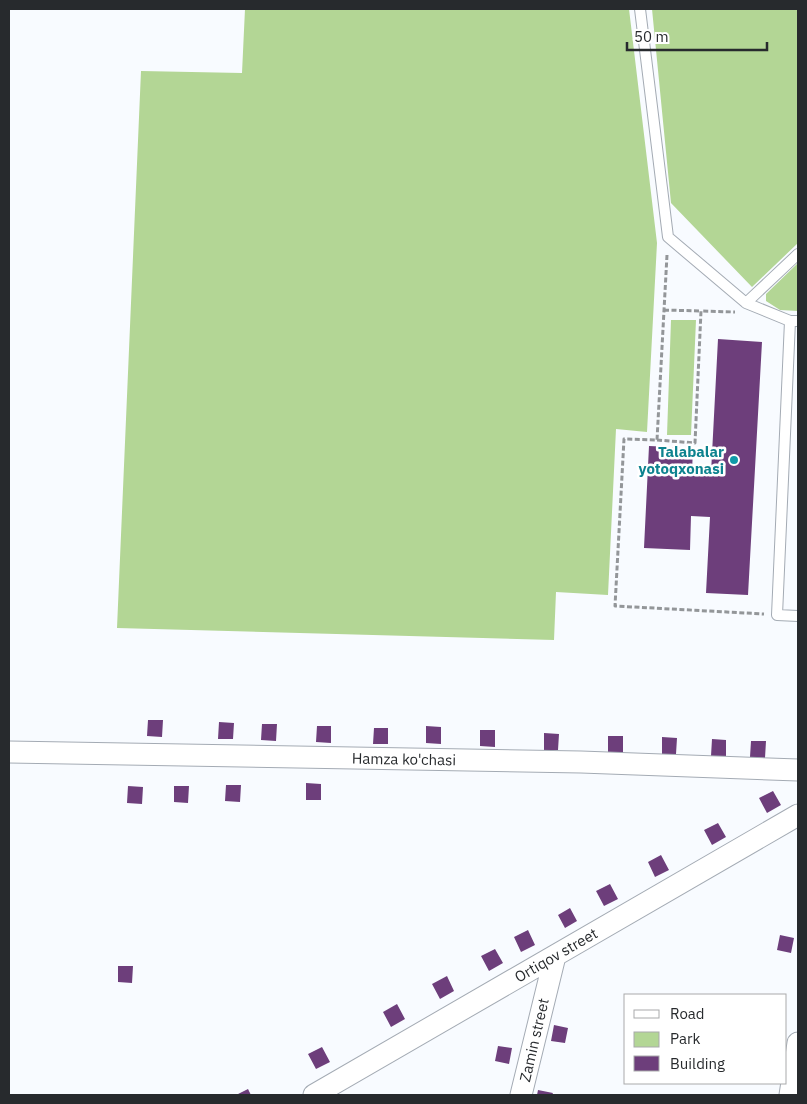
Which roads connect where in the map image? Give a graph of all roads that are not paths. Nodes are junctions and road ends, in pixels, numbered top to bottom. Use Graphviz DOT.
graph roads {
  1 [pos="640,9"];
  2 [pos="798,254"];
  3 [pos="746,303"];
  4 [pos="794,321"];
  5 [pos="798,616"];
  6 [pos="9,752"];
  7 [pos="798,770"];
  8 [pos="798,815"];
  9 [pos="555,956"];
  10 [pos="798,1043"];
  11 [pos="314,1095"];
  12 [pos="521,1095"];
  13 [pos="790,1095"];
  1 -- 3 [label="lane"];
  2 -- 3 [label="lane"];
  3 -- 4 [label="lane"];
  4 -- 5 [label="lane"];
  6 -- 7 [label="street, Hamza ko'chasi"];
  8 -- 9 [label="street, Ortiqov street"];
  9 -- 11 [label="street, Ortiqov street"];
  9 -- 12 [label="street, Zamin street"];
  10 -- 13 [label="street"];
}
